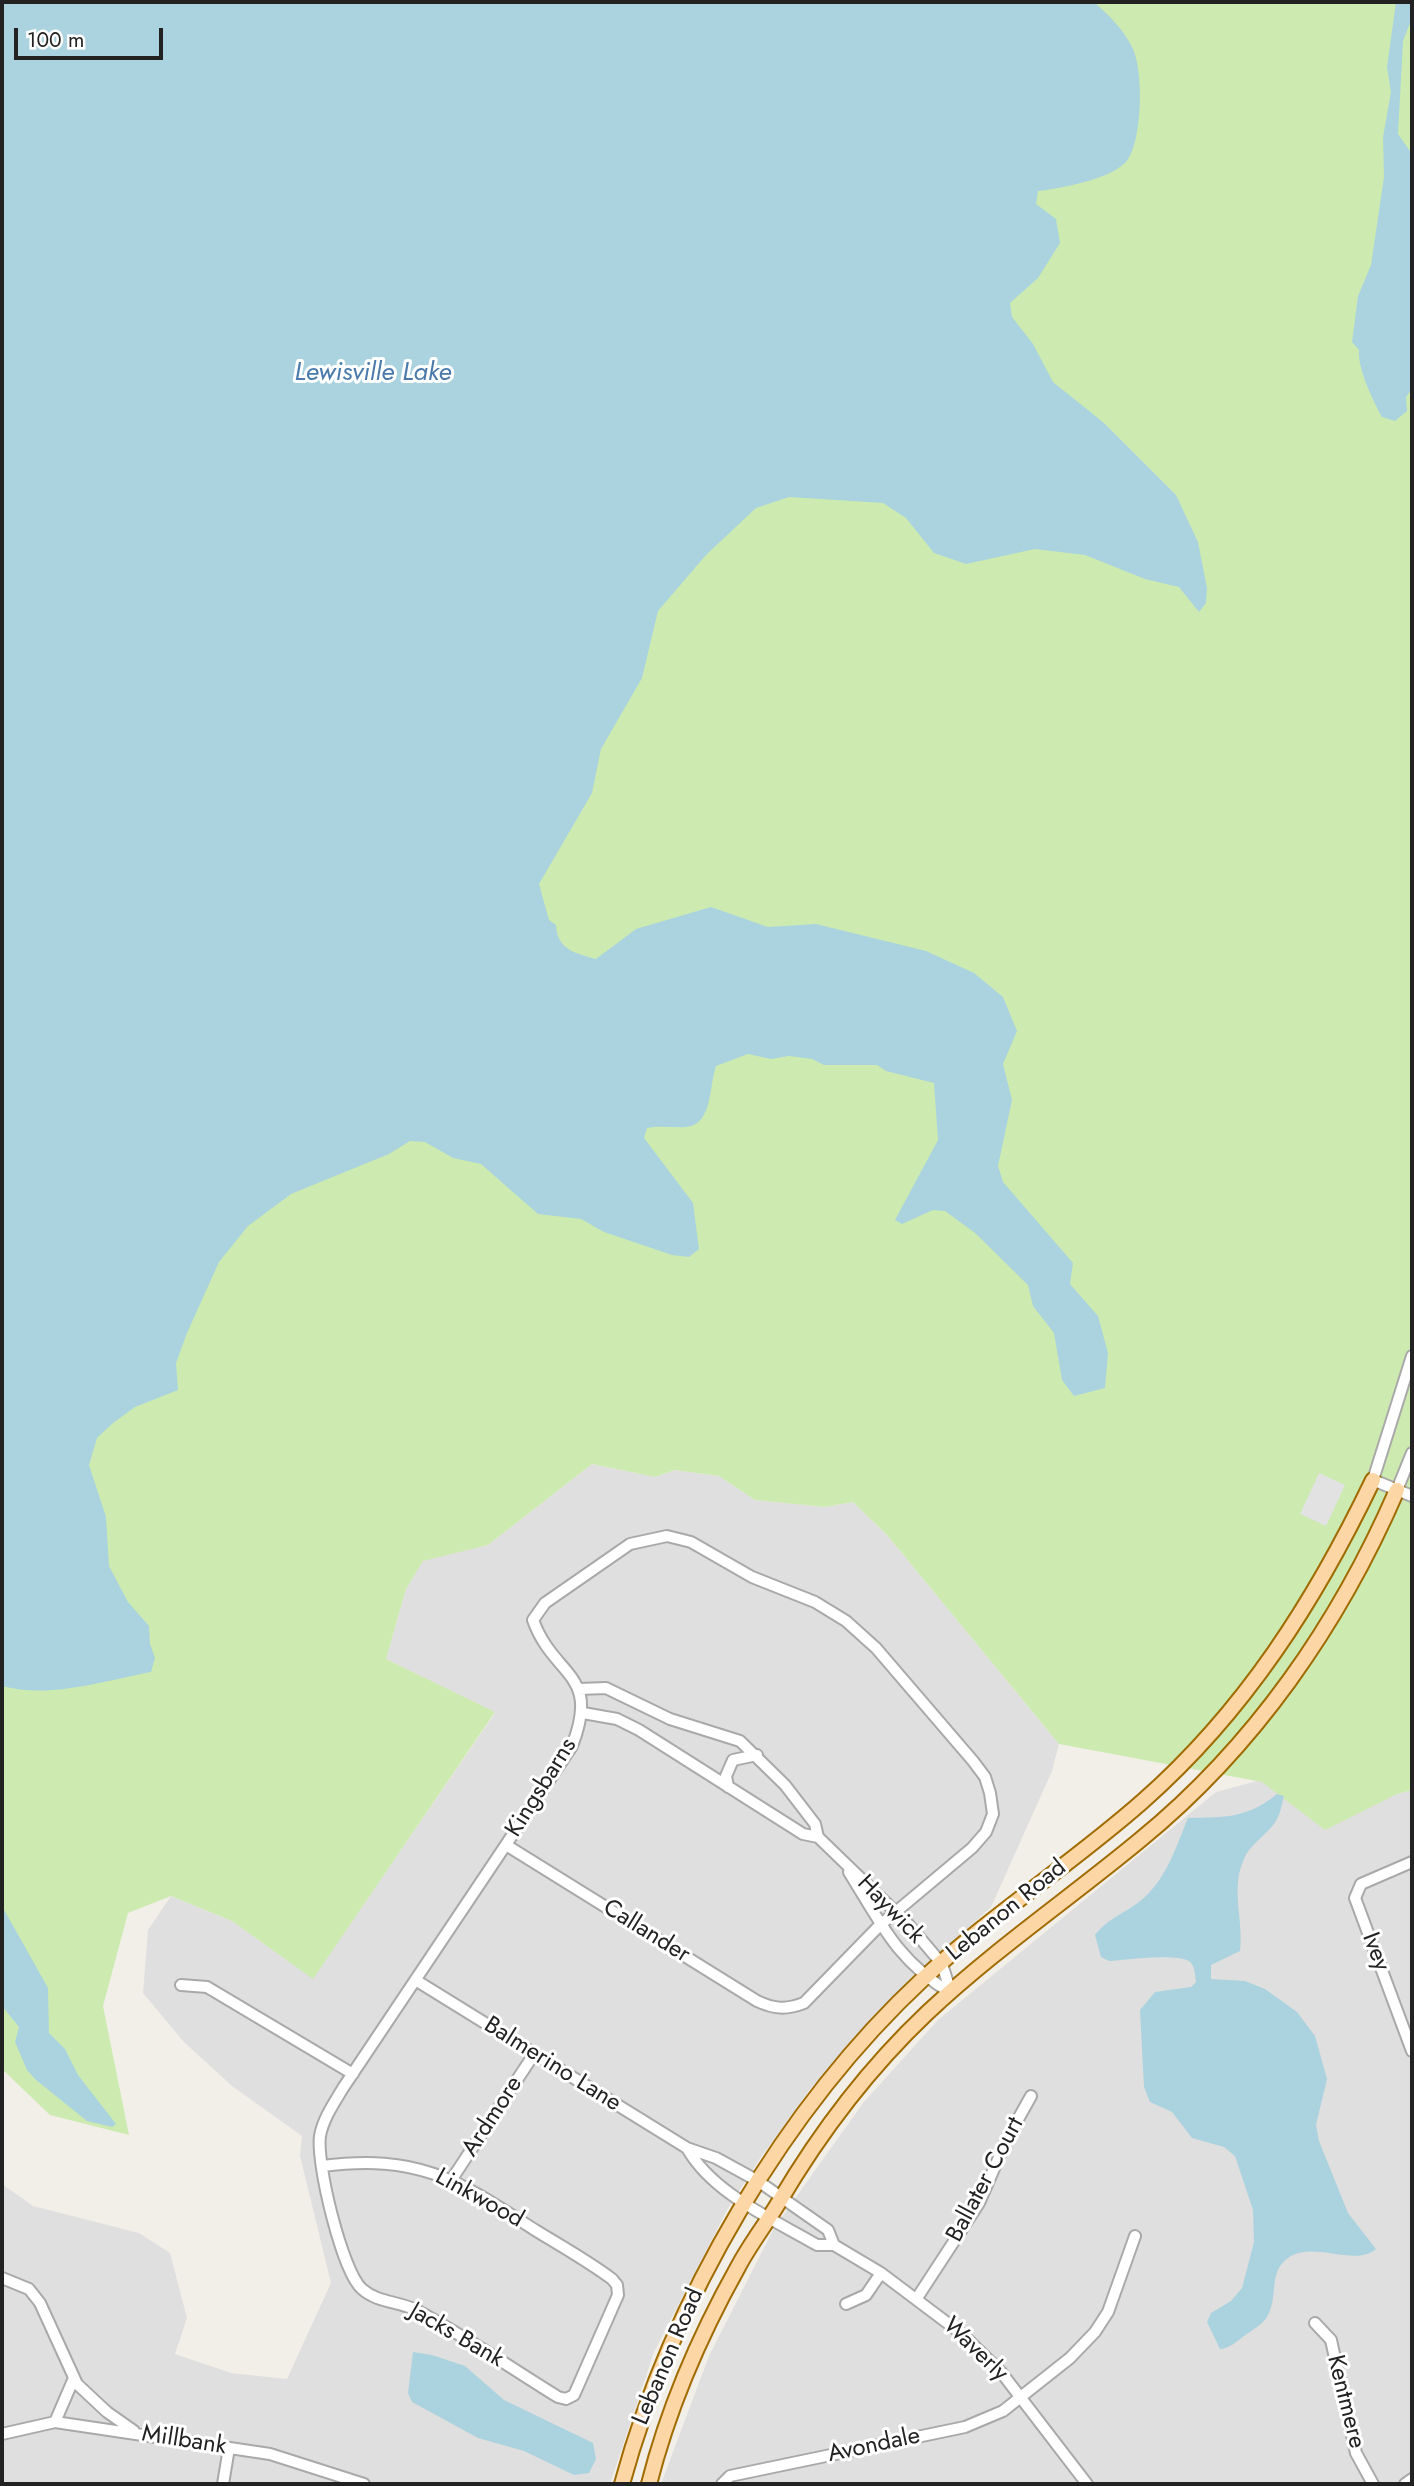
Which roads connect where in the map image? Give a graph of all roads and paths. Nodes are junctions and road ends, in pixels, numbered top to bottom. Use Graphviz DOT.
graph roads {
  1 [pos="1412,1356"];
  2 [pos="1412,1454"];
  3 [pos="1373,1480"];
  4 [pos="1398,1490"];
  5 [pos="1412,1496"];
  6 [pos="579,1689"];
  7 [pos="583,1713"];
  8 [pos="656,1713"];
  9 [pos="645,1734"];
  10 [pos="757,1755"];
  11 [pos="728,1787"];
  12 [pos="818,1837"];
  13 [pos="506,1844"];
  14 [pos="842,1861"];
  15 [pos="1412,1861"];
  16 [pos="897,1912"];
  17 [pos="879,1926"];
  18 [pos="914,1931"];
  19 [pos="898,1946"];
  20 [pos="942,1964"];
  21 [pos="925,1978"];
  22 [pos="417,1981"];
  23 [pos="181,1985"];
  24 [pos="951,1993"];
  25 [pos="1412,2013"];
  26 [pos="1400,2017"];
  27 [pos="1412,2051"];
  28 [pos="534,2054"];
  29 [pos="353,2074"];
  30 [pos="1031,2096"];
  31 [pos="687,2148"];
  32 [pos="321,2166"];
  33 [pos="452,2179"];
  34 [pos="758,2181"];
  35 [pos="781,2199"];
  36 [pos="745,2201"];
  37 [pos="769,2217"];
  38 [pos="1135,2236"];
  39 [pos="834,2245"];
  40 [pos="348,2270"];
  41 [pos="881,2273"];
  42 [pos="2,2278"];
  43 [pos="917,2298"];
  44 [pos="846,2304"];
  45 [pos="1315,2323"];
  46 [pos="74,2378"];
  47 [pos="1022,2397"];
  48 [pos="568,2398"];
  49 [pos="55,2422"];
  50 [pos="2,2434"];
  51 [pos="138,2434"];
  52 [pos="229,2448"];
  53 [pos="1412,2479"];
  54 [pos="223,2484"];
  55 [pos="364,2484"];
  56 [pos="622,2484"];
  57 [pos="649,2484"];
  58 [pos="722,2484"];
  59 [pos="1087,2484"];
  60 [pos="1373,2484"];
  61 [pos="1405,2484"];
  1 -- 3 [label="street, Lebanon Road"];
  2 -- 4 [label="street, Lebanon Road"];
  3 -- 4 [label="street"];
  3 -- 20 [label="main road, Lebanon Road"];
  4 -- 5 [label="street"];
  4 -- 24 [label="main road, Lebanon Road"];
  6 -- 7 [label="street, Kingsbarns"];
  6 -- 8 [label="street, Haywick"];
  6 -- 16 [label="street, Kingsbarns"];
  7 -- 9 [label="street, Haywick"];
  7 -- 13 [label="street, Kingsbarns"];
  8 -- 9 [label="street"];
  8 -- 10 [label="street, Haywick"];
  9 -- 11 [label="street, Haywick"];
  10 -- 11 [label="street"];
  10 -- 12 [label="street, Haywick"];
  11 -- 12 [label="street, Haywick"];
  12 -- 14 [label="street, Haywick"];
  13 -- 17 [label="street, Callander"];
  13 -- 22 [label="street, Kingsbarns"];
  14 -- 16 [label="street, Haywick"];
  14 -- 17 [label="street, Haywick"];
  15 -- 26 [label="street, Ivey"];
  16 -- 17 [label="street"];
  16 -- 18 [label="street, Haywick"];
  17 -- 19 [label="street, Haywick"];
  18 -- 19 [label="street"];
  18 -- 20 [label="street, Haywick"];
  19 -- 21 [label="street, Haywick"];
  20 -- 21 [label="main road, Lebanon Road"];
  20 -- 24 [label="street, Haywick"];
  21 -- 24 [label="street, Haywick"];
  21 -- 34 [label="main road, Lebanon Road"];
  22 -- 28 [label="street, Balmerino Lane"];
  22 -- 29 [label="street, Kingsbarns"];
  23 -- 29 [label="street"];
  24 -- 35 [label="main road, Lebanon Road"];
  25 -- 26 [label="street"];
  26 -- 27 [label="street, Ivey"];
  28 -- 31 [label="street, Balmerino Lane"];
  28 -- 33 [label="street, Ardmore"];
  29 -- 32 [label="street, Kingsbarns"];
  30 -- 43 [label="street, Ballater Court"];
  31 -- 34 [label="street, Balmerino Lane"];
  31 -- 36 [label="street, Balmerino Lane"];
  32 -- 33 [label="street, Linkwood"];
  32 -- 40 [label="street, Kingsbarns"];
  33 -- 48 [label="street, Linkwood"];
  34 -- 35 [label="street, Balmerino Lane"];
  34 -- 36 [label="main road, Lebanon Road"];
  35 -- 37 [label="main road, Lebanon Road"];
  35 -- 39 [label="street, Waverly"];
  36 -- 37 [label="street, Balmerino Lane"];
  36 -- 56 [label="main road, Lebanon Road"];
  37 -- 39 [label="street, Waverly"];
  37 -- 57 [label="main road, Lebanon Road"];
  38 -- 47 [label="street, Avondale"];
  39 -- 41 [label="street, Waverly"];
  40 -- 48 [label="street, Jacks Bank"];
  41 -- 43 [label="street, Waverly"];
  41 -- 44 [label="street"];
  42 -- 46 [label="street"];
  43 -- 47 [label="street, Waverly"];
  45 -- 60 [label="street, Kentmere"];
  46 -- 49 [label="street"];
  46 -- 51 [label="street"];
  47 -- 58 [label="street, Avondale"];
  47 -- 59 [label="street, Waverly"];
  49 -- 50 [label="street, Millbank"];
  49 -- 51 [label="street, Millbank"];
  51 -- 52 [label="street, Millbank"];
  52 -- 54 [label="street"];
  52 -- 55 [label="street, Millbank"];
  53 -- 61 [label="street"];
}
